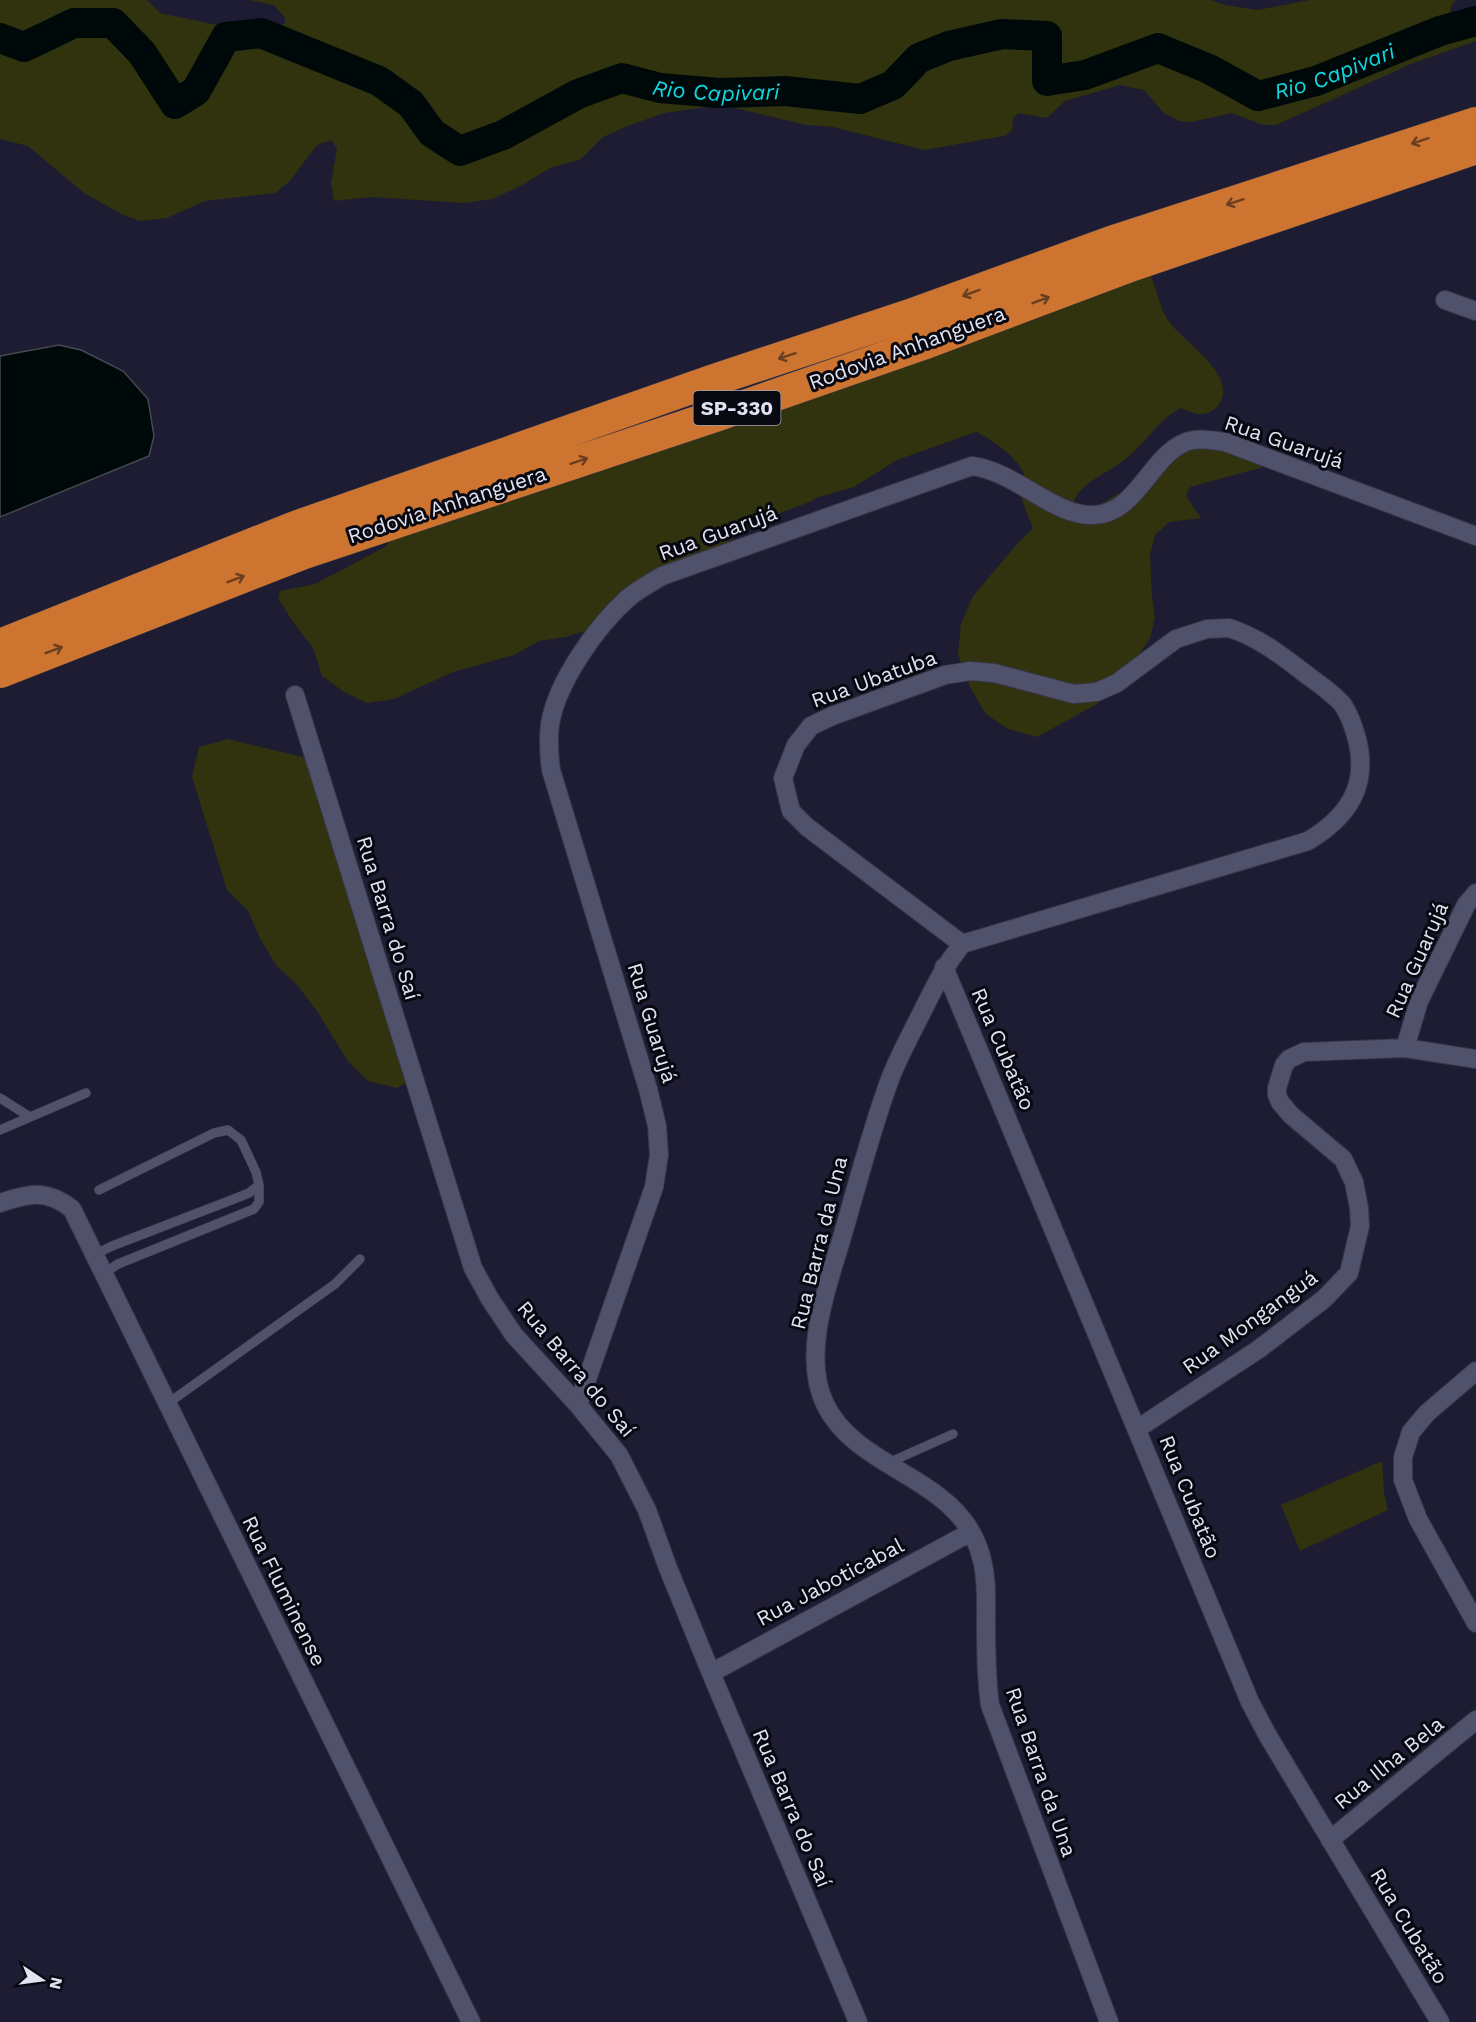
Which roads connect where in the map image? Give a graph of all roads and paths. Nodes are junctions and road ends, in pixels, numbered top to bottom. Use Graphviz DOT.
graph roads {
  1 [pos="1476,123"];
  2 [pos="1476,148"];
  3 [pos="1445,300"];
  4 [pos="1476,311"];
  5 [pos="1476,536"];
  6 [pos="0,645"];
  7 [pos="0,672"];
  8 [pos="294,695"];
  9 [pos="1476,893"];
  10 [pos="962,944"];
  11 [pos="944,967"];
  12 [pos="1405,1048"];
  13 [pos="1476,1059"];
  14 [pos="86,1094"];
  15 [pos="0,1098"];
  16 [pos="30,1117"];
  17 [pos="0,1130"];
  18 [pos="259,1185"];
  19 [pos="99,1190"];
  20 [pos="0,1203"];
  21 [pos="94,1255"];
  22 [pos="360,1259"];
  23 [pos="103,1274"];
  24 [pos="1476,1371"];
  25 [pos="167,1404"];
  26 [pos="578,1405"];
  27 [pos="1137,1429"];
  28 [pos="954,1434"];
  29 [pos="888,1463"];
  30 [pos="971,1532"];
  31 [pos="1476,1623"];
  32 [pos="711,1673"];
  33 [pos="1476,1720"];
  34 [pos="1330,1840"];
  35 [pos="471,2022"];
  36 [pos="858,2022"];
  37 [pos="1108,2022"];
  38 [pos="1440,2022"];
  1 -- 6 [label="highway, Rodovia Anhanguera / SP-330, one-way"];
  7 -- 2 [label="highway, Rodovia Anhanguera / SP-330, one-way"];
  3 -- 4 [label="street"];
  5 -- 26 [label="street, Rua Guarujá"];
  8 -- 26 [label="street, Rua Barra do Saí"];
  9 -- 12 [label="street, Rua Guarujá"];
  10 -- 10 [label="street, Rua Ubatuba"];
  10 -- 11 [label="street, Rua Barra da Una"];
  11 -- 27 [label="street, Rua Cubatão"];
  11 -- 29 [label="street, Rua Barra da Una"];
  12 -- 13 [label="street, Rua Monganguá"];
  12 -- 27 [label="street, Rua Monganguá"];
  14 -- 16 [label="lane"];
  15 -- 16 [label="lane"];
  16 -- 17 [label="lane"];
  18 -- 19 [label="lane"];
  18 -- 21 [label="lane"];
  18 -- 23 [label="lane"];
  20 -- 21 [label="street, Rua Fluminense"];
  21 -- 23 [label="street, Rua Fluminense"];
  22 -- 25 [label="lane"];
  23 -- 25 [label="street, Rua Fluminense"];
  24 -- 31 [label="street"];
  25 -- 35 [label="street, Rua Fluminense"];
  26 -- 32 [label="street, Rua Barra do Saí"];
  27 -- 34 [label="street, Rua Cubatão"];
  28 -- 29 [label="lane"];
  29 -- 30 [label="street, Rua Barra da Una"];
  30 -- 32 [label="street, Rua Jaboticabal"];
  30 -- 37 [label="street, Rua Barra da Una"];
  32 -- 36 [label="street, Rua Barra do Saí"];
  33 -- 34 [label="street, Rua Ilha Bela"];
  34 -- 38 [label="street, Rua Cubatão"];
}
